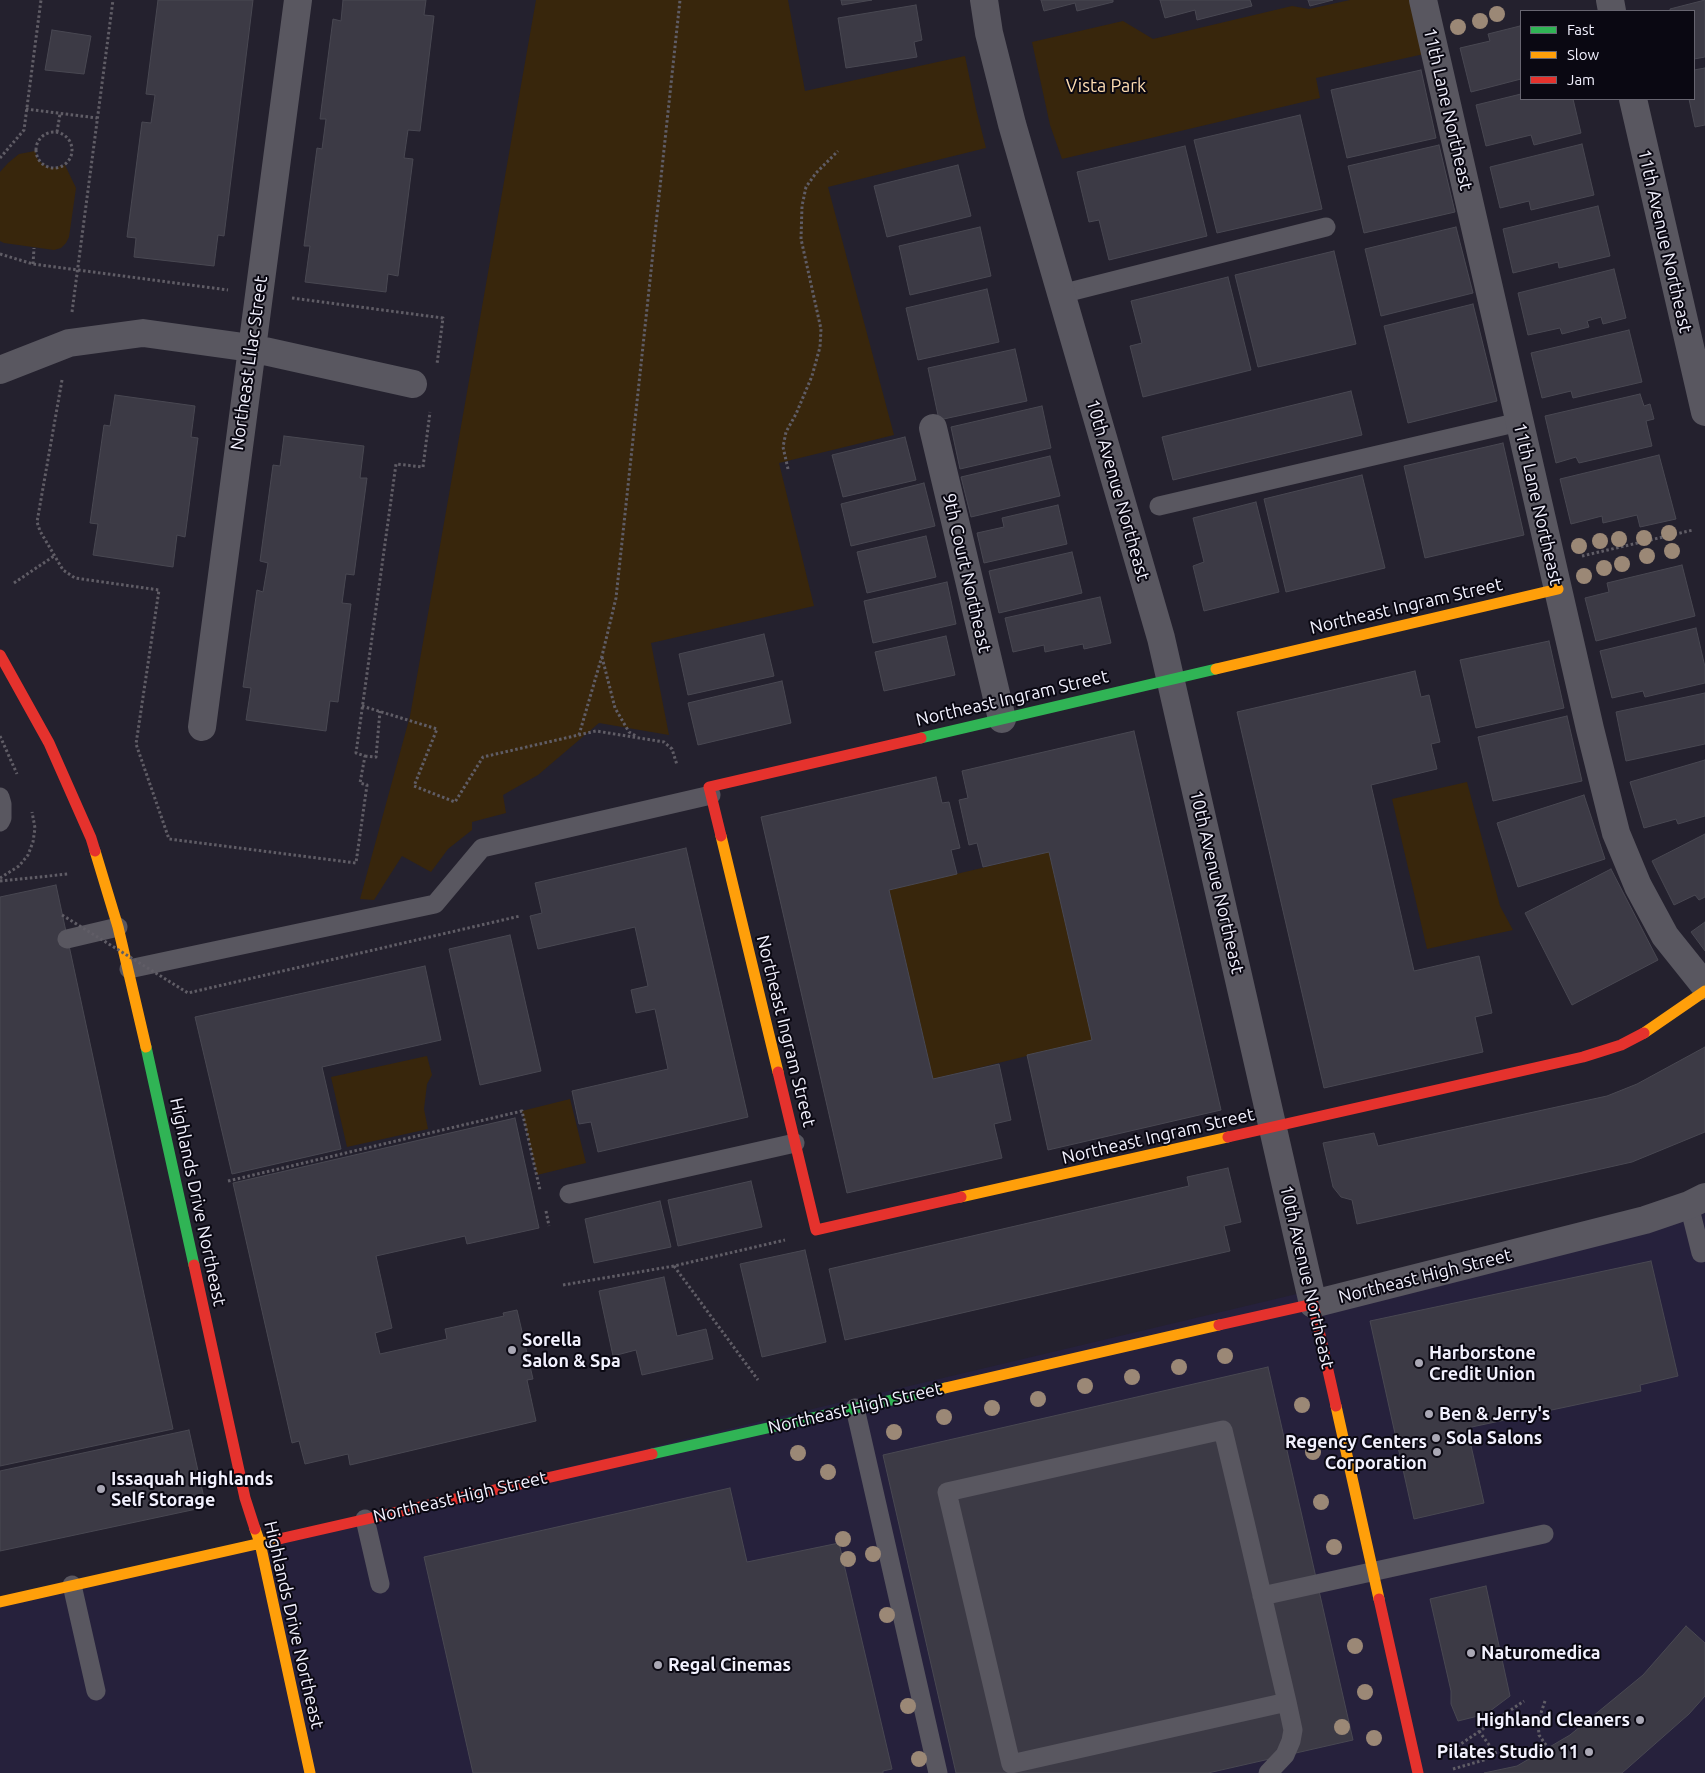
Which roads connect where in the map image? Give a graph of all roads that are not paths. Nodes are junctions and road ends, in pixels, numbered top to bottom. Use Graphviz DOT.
graph roads {
  1 [pos="298,0"];
  2 [pos="984,0"];
  3 [pos="1423,0"];
  4 [pos="1633,100"];
  5 [pos="1326,227"];
  6 [pos="1061,294"];
  7 [pos="251,348"];
  8 [pos="0,370"];
  9 [pos="412,384"];
  10 [pos="1705,412"];
  11 [pos="1519,422"];
  12 [pos="933,428"];
  13 [pos="1159,506"];
  14 [pos="1555,576"];
  15 [pos="0,655"];
  16 [pos="1171,679"];
  17 [pos="1002,719"];
  18 [pos="202,727"];
  19 [pos="711,795"];
  20 [pos="0,797"];
  21 [pos="0,822"];
  22 [pos="118,928"];
  23 [pos="67,939"];
  24 [pos="129,969"];
  25 [pos="1705,986"];
  26 [pos="1705,991"];
  27 [pos="1273,1128"];
  28 [pos="796,1143"];
  29 [pos="569,1194"];
  30 [pos="1697,1201"];
  31 [pos="1701,1253"];
  32 [pos="1313,1304"];
  33 [pos="855,1408"];
  34 [pos="365,1519"];
  35 [pos="1544,1534"];
  36 [pos="260,1543"];
  37 [pos="1373,1572"];
  38 [pos="380,1584"];
  39 [pos="72,1586"];
  40 [pos="1262,1596"];
  41 [pos="0,1602"];
  42 [pos="96,1691"];
  43 [pos="1286,1702"];
  44 [pos="310,1773"];
  45 [pos="938,1773"];
  46 [pos="1268,1773"];
  47 [pos="1418,1773"];
  1 -- 7 [label="street, Northeast Lilac Street"];
  2 -- 6 [label="street, 10th Avenue Northeast"];
  3 -- 11 [label="street, 11th Lane Northeast"];
  4 -- 10 [label="street, 11th Avenue Northeast"];
  5 -- 6 [label="lane"];
  6 -- 16 [label="street, 10th Avenue Northeast"];
  7 -- 8 [label="street"];
  7 -- 9 [label="street"];
  7 -- 18 [label="street, Northeast Lilac Street"];
  11 -- 13 [label="lane"];
  11 -- 14 [label="street, 11th Lane Northeast"];
  12 -- 17 [label="street, 9th Court Northeast"];
  14 -- 16 [label="street, Northeast Ingram Street"];
  14 -- 25 [label="street, 11th Lane Northeast"];
  15 -- 22 [label="street, Highlands Drive Northeast"];
  16 -- 17 [label="street, Northeast Ingram Street"];
  16 -- 27 [label="street, 10th Avenue Northeast"];
  17 -- 19 [label="street, Northeast Ingram Street"];
  19 -- 24 [label="lane"];
  19 -- 28 [label="street, Northeast Ingram Street"];
  20 -- 21 [label="lane"];
  22 -- 23 [label="lane"];
  22 -- 24 [label="street, Highlands Drive Northeast"];
  24 -- 36 [label="street, Highlands Drive Northeast"];
  26 -- 27 [label="street, Northeast Ingram Street"];
  27 -- 28 [label="street, Northeast Ingram Street"];
  27 -- 32 [label="street, 10th Avenue Northeast"];
  28 -- 29 [label="lane"];
  30 -- 31 [label="lane"];
  30 -- 32 [label="street, Northeast High Street"];
  32 -- 33 [label="street, Northeast High Street"];
  32 -- 37 [label="street, 10th Avenue Northeast"];
  33 -- 34 [label="street, Northeast High Street"];
  33 -- 45 [label="lane"];
  34 -- 36 [label="street, Northeast High Street"];
  34 -- 38 [label="lane"];
  35 -- 37 [label="lane"];
  36 -- 39 [label="street, Northeast High Street"];
  36 -- 44 [label="street, Highlands Drive Northeast"];
  37 -- 40 [label="lane"];
  37 -- 47 [label="street, 10th Avenue Northeast"];
  39 -- 41 [label="street, Northeast High Street"];
  39 -- 42 [label="lane"];
  40 -- 43 [label="lane"];
  40 -- 43 [label="lane"];
  43 -- 46 [label="lane"];
}
